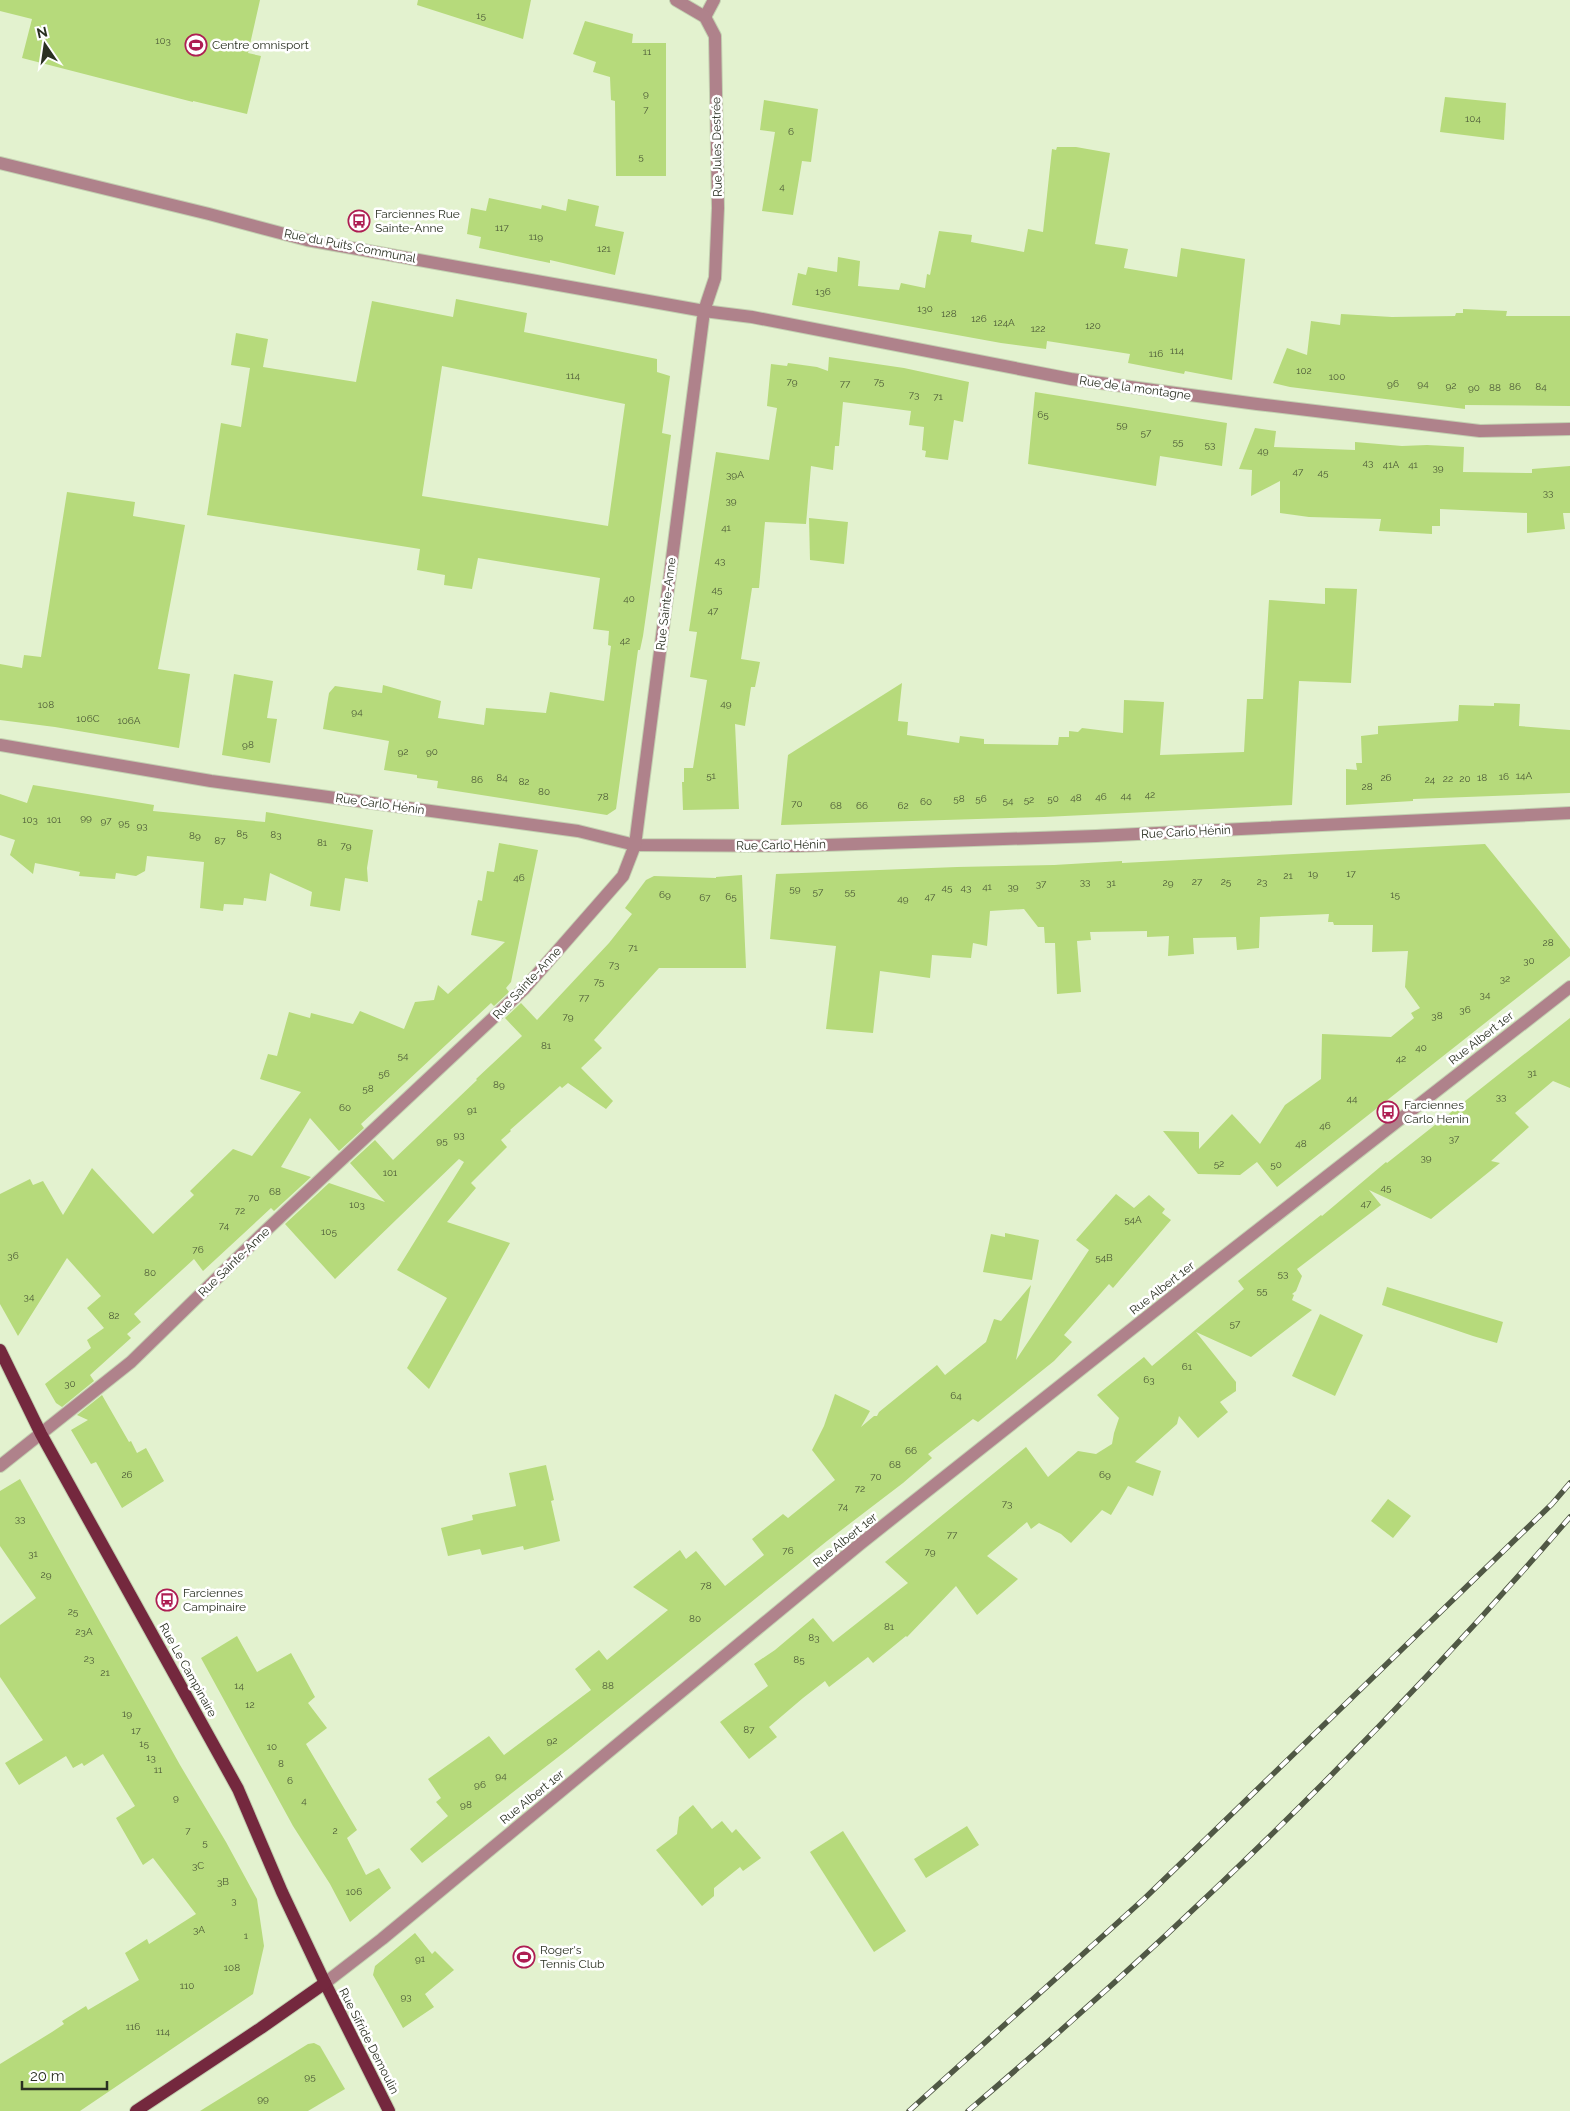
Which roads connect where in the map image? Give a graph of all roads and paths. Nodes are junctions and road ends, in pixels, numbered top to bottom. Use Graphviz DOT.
graph roads {
  1 [pos="676,0"];
  2 [pos="714,0"];
  3 [pos="704,17"];
  4 [pos="0,163"];
  5 [pos="704,311"];
  6 [pos="1570,428"];
  7 [pos="0,745"];
  8 [pos="1570,813"];
  9 [pos="635,845"];
  10 [pos="1570,987"];
  11 [pos="0,1350"];
  12 [pos="41,1434"];
  13 [pos="0,1466"];
  14 [pos="325,1983"];
  15 [pos="136,2111"];
  16 [pos="389,2111"];
  1 -- 3 [label="street"];
  2 -- 3 [label="street"];
  3 -- 5 [label="street, Rue Jules Destrée"];
  4 -- 5 [label="street, Rue du Puits Communal"];
  5 -- 6 [label="street, Rue de la montagne"];
  5 -- 9 [label="street, Rue Sainte-Anne"];
  7 -- 9 [label="street, Rue Carlo Hénin"];
  8 -- 9 [label="street, Rue Carlo Hénin"];
  9 -- 12 [label="street, Rue Sainte-Anne"];
  10 -- 14 [label="street, Rue Albert 1er"];
  11 -- 12 [label="main road, Rue Le Campinaire"];
  12 -- 13 [label="street, Rue Sainte-Anne"];
  12 -- 14 [label="main road, Rue Le Campinaire"];
  14 -- 15 [label="main road, Rue Albert 1er"];
  14 -- 16 [label="main road, Rue Sifride Demoulin"];
}
